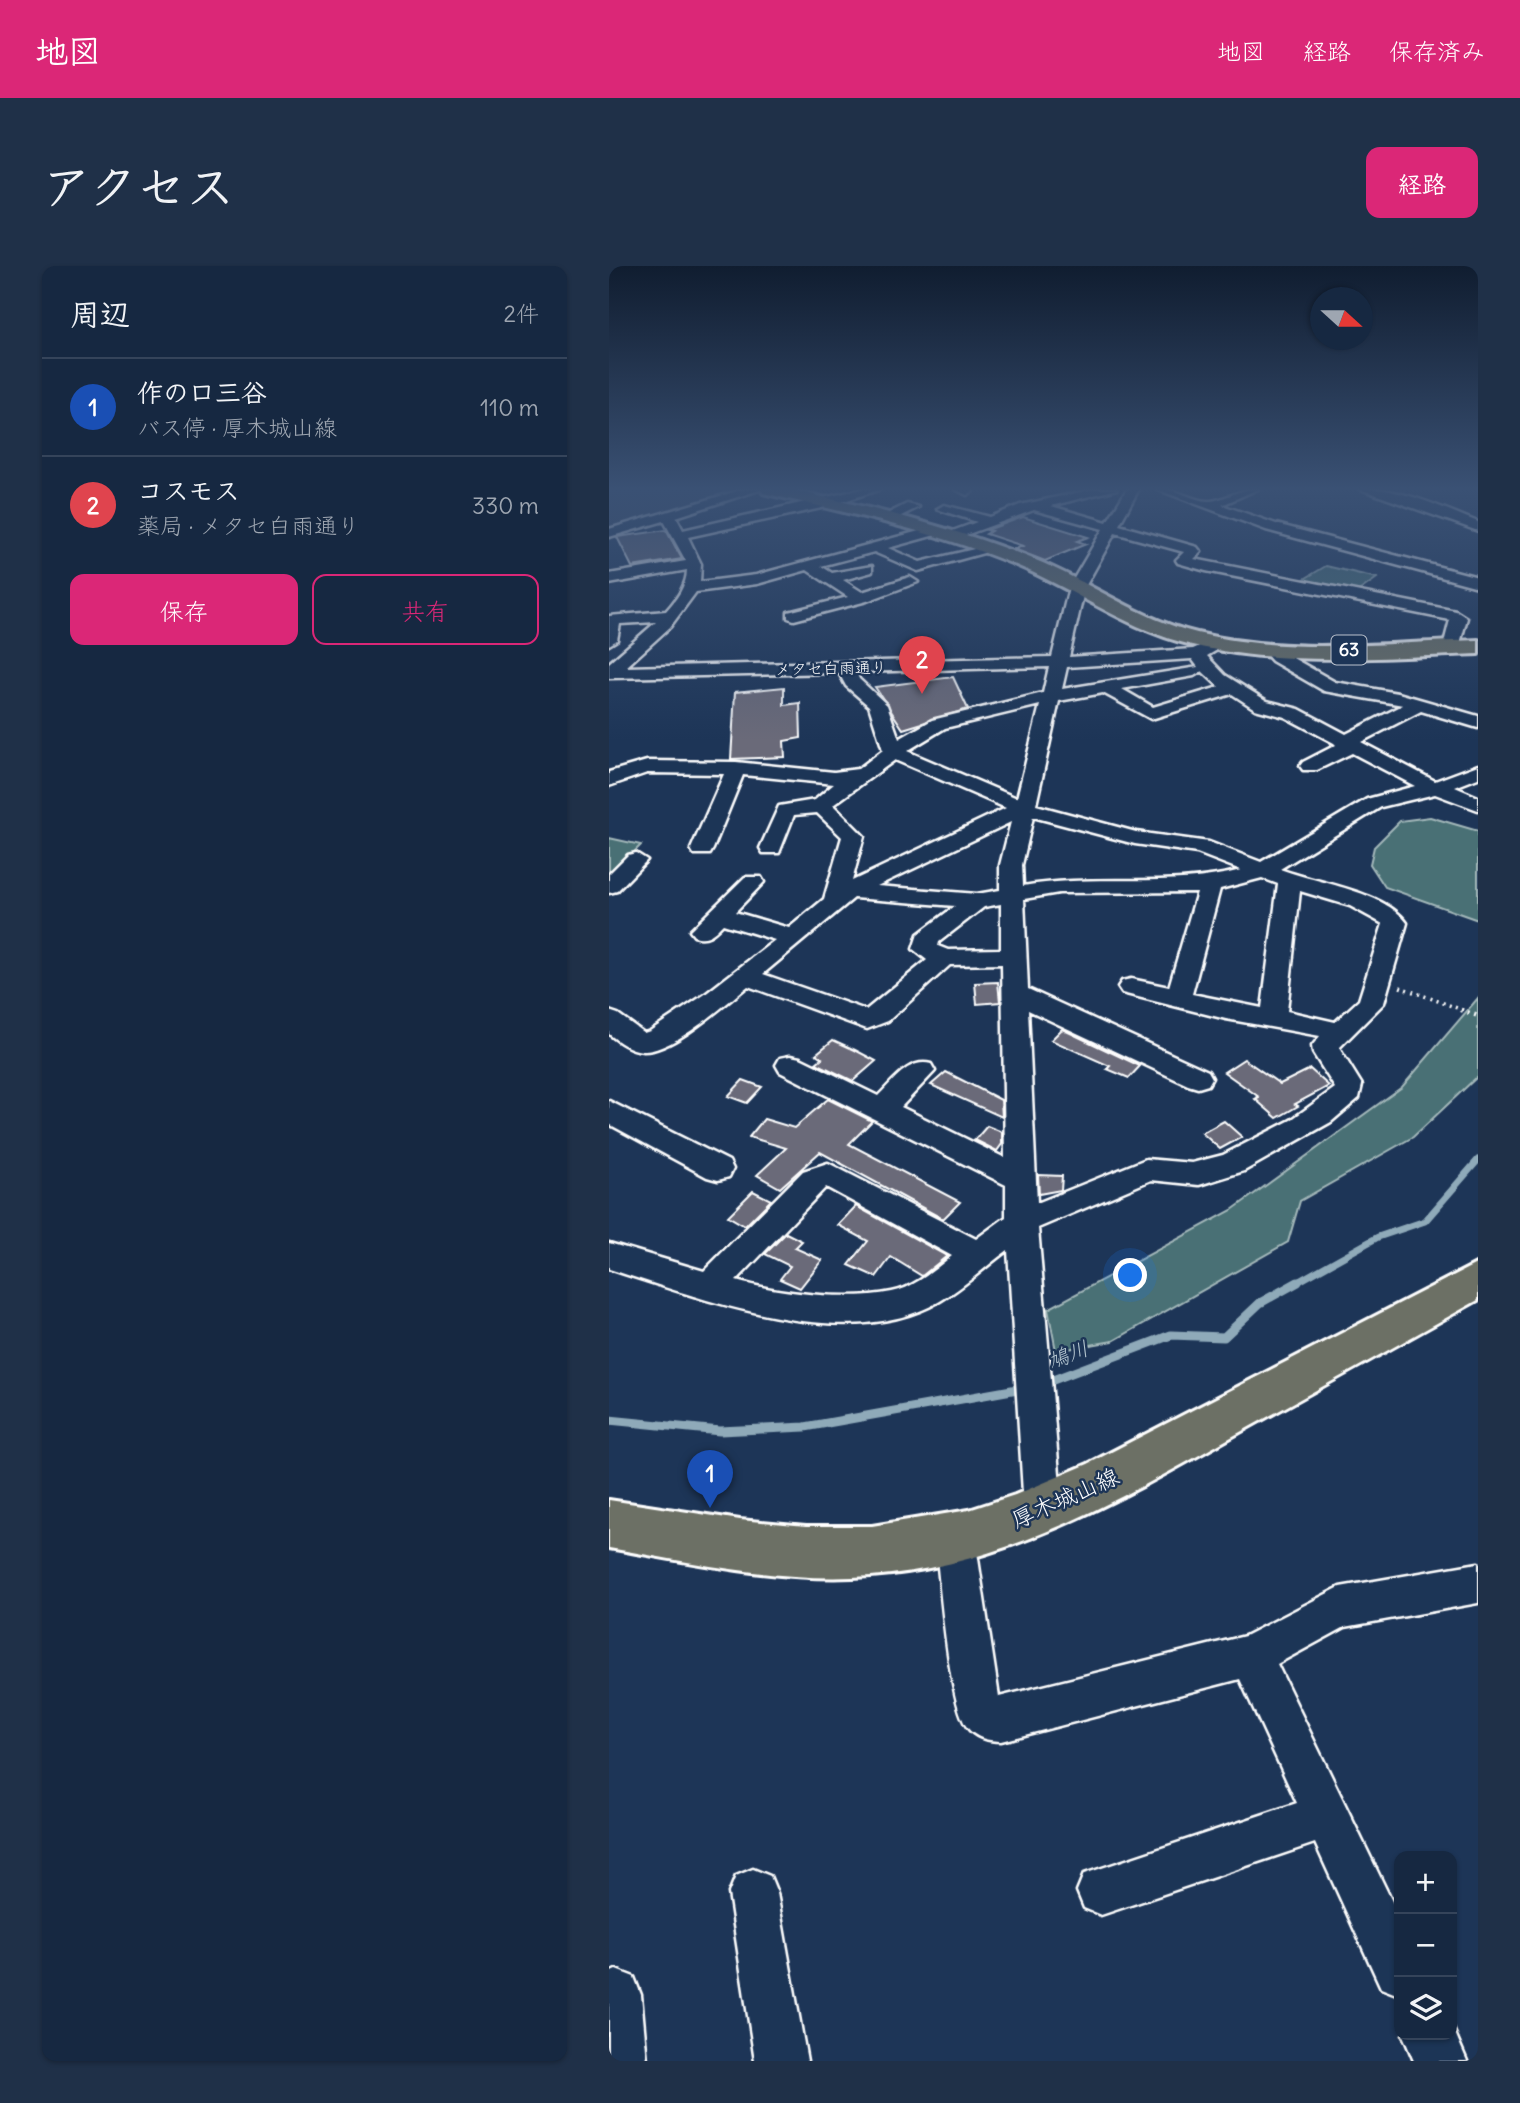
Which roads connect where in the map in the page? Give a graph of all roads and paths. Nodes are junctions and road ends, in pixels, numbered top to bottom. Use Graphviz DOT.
graph roads {
  1 [pos="644,573"];
  2 [pos="693,573"];
  3 [pos="779,573"];
  4 [pos="822,573"];
  5 [pos="852,573"];
  6 [pos="1045,573"];
  7 [pos="1085,573"];
  8 [pos="1237,573"];
  9 [pos="1281,573"];
  10 [pos="1439,573"];
  11 [pos="1447,573"];
  12 [pos="831,578"];
  13 [pos="609,579"];
  14 [pos="758,579"];
  15 [pos="1269,580"];
  16 [pos="910,582"];
  17 [pos="1478,582"];
  18 [pos="1077,587"];
  19 [pos="692,588"];
  20 [pos="772,592"];
  21 [pos="861,597"];
  22 [pos="1394,604"];
  23 [pos="795,615"];
  24 [pos="670,616"];
  25 [pos="609,640"];
  26 [pos="1219,644"];
  27 [pos="1451,647"];
  28 [pos="1478,647"];
  29 [pos="1271,649"];
  30 [pos="1202,661"];
  31 [pos="1058,662"];
  32 [pos="847,668"];
  33 [pos="609,673"];
  34 [pos="1107,688"];
  35 [pos="1234,688"];
  36 [pos="1050,697"];
  37 [pos="1418,705"];
  38 [pos="1478,722"];
  39 [pos="1347,744"];
  40 [pos="893,752"];
  41 [pos="1310,766"];
  42 [pos="736,768"];
  43 [pos="1478,771"];
  44 [pos="864,774"];
  45 [pos="609,780"];
  46 [pos="1434,786"];
  47 [pos="1478,804"];
  48 [pos="822,806"];
  49 [pos="1023,808"];
  50 [pos="771,848"];
  51 [pos="702,849"];
  52 [pos="636,860"];
  53 [pos="1262,871"];
  54 [pos="1290,881"];
  55 [pos="753,882"];
  56 [pos="1210,885"];
  57 [pos="609,886"];
  58 [pos="1011,895"];
  59 [pos="842,897"];
  60 [pos="977,901"];
  61 [pos="792,937"];
  62 [pos="1014,956"];
  63 [pos="944,958"];
  64 [pos="743,975"];
  65 [pos="1378,980"];
  66 [pos="1131,987"];
  67 [pos="1016,994"];
  68 [pos="1179,996"];
  69 [pos="1478,1016"];
  70 [pos="1273,1020"];
  71 [pos="618,1027"];
  72 [pos="1338,1033"];
  73 [pos="609,1054"];
  74 [pos="790,1065"];
  75 [pos="921,1071"];
  76 [pos="1198,1078"];
  77 [pos="881,1110"];
  78 [pos="609,1111"];
  79 [pos="719,1169"];
  80 [pos="1021,1179"];
  81 [pos="1023,1222"];
  82 [pos="977,1255"];
  83 [pos="609,1256"];
  84 [pos="1478,1280"];
  85 [pos="709,1287"];
  86 [pos="1043,1509"];
  87 [pos="609,1524"];
  88 [pos="955,1539"];
  89 [pos="1478,1583"];
  90 [pos="1251,1656"];
  91 [pos="1328,1816"];
  92 [pos="1101,1891"];
  93 [pos="753,1892"];
  94 [pos="1394,1959"];
  95 [pos="616,1995"];
  96 [pos="1431,2040"];
  97 [pos="621,2061"];
  98 [pos="781,2061"];
  99 [pos="1441,2061"];
  1 -- 13 [label="street"];
  2 -- 19 [label="street"];
  3 -- 14 [label="street"];
  4 -- 12 [label="street"];
  5 -- 12 [label="street"];
  6 -- 18 [label="main road, 63"];
  7 -- 18 [label="street"];
  8 -- 15 [label="street"];
  9 -- 15 [label="street"];
  10 -- 22 [label="street"];
  11 -- 17 [label="street"];
  12 -- 21 [label="street"];
  14 -- 19 [label="street"];
  14 -- 20 [label="street"];
  15 -- 22 [label="street"];
  16 -- 21 [label="street"];
  18 -- 26 [label="main road, 63"];
  18 -- 31 [label="street"];
  19 -- 24 [label="street"];
  21 -- 23 [label="street"];
  22 -- 27 [label="street"];
  24 -- 25 [label="street"];
  24 -- 33 [label="street"];
  26 -- 29 [label="main road, 63"];
  26 -- 30 [label="street, メタセ白雨通り"];
  27 -- 28 [label="main road, 63"];
  27 -- 29 [label="main road, 63"];
  29 -- 37 [label="street"];
  30 -- 31 [label="street, メタセ白雨通り"];
  30 -- 34 [label="street"];
  30 -- 35 [label="street"];
  31 -- 32 [label="street, メタセ白雨通り"];
  31 -- 36 [label="street"];
  32 -- 33 [label="street, メタセ白雨通り"];
  32 -- 40 [label="street"];
  34 -- 35 [label="street"];
  34 -- 36 [label="street"];
  35 -- 39 [label="street"];
  36 -- 40 [label="street"];
  36 -- 49 [label="street"];
  37 -- 38 [label="street"];
  37 -- 39 [label="street"];
  39 -- 41 [label="street"];
  39 -- 46 [label="street"];
  40 -- 44 [label="street"];
  40 -- 49 [label="street"];
  42 -- 44 [label="street"];
  42 -- 45 [label="street"];
  42 -- 51 [label="street"];
  43 -- 46 [label="street"];
  44 -- 48 [label="street"];
  46 -- 47 [label="street"];
  46 -- 53 [label="street"];
  48 -- 50 [label="street"];
  48 -- 59 [label="street"];
  49 -- 53 [label="street"];
  49 -- 58 [label="street"];
  49 -- 59 [label="street"];
  52 -- 57 [label="street"];
  53 -- 54 [label="street"];
  53 -- 56 [label="street"];
  54 -- 65 [label="street"];
  54 -- 70 [label="street"];
  55 -- 61 [label="street"];
  56 -- 58 [label="street"];
  56 -- 68 [label="street"];
  58 -- 60 [label="street"];
  58 -- 62 [label="street"];
  59 -- 60 [label="street"];
  59 -- 61 [label="street"];
  60 -- 63 [label="street"];
  61 -- 64 [label="street"];
  62 -- 63 [label="street"];
  62 -- 67 [label="street"];
  63 -- 64 [label="street"];
  64 -- 71 [label="street"];
  65 -- 69 [label="path"];
  65 -- 72 [label="street"];
  66 -- 68 [label="street"];
  67 -- 76 [label="street"];
  67 -- 80 [label="street"];
  68 -- 70 [label="street"];
  70 -- 72 [label="street"];
  71 -- 73 [label="street"];
  72 -- 81 [label="street"];
  74 -- 77 [label="street"];
  75 -- 77 [label="street"];
  77 -- 80 [label="street"];
  78 -- 79 [label="street"];
  80 -- 81 [label="street"];
  81 -- 82 [label="street"];
  81 -- 86 [label="street"];
  82 -- 85 [label="street"];
  82 -- 85 [label="street"];
  83 -- 85 [label="street"];
  84 -- 86 [label="main road, 厚木城山線"];
  86 -- 88 [label="main road, 厚木城山線"];
  87 -- 88 [label="main road, 厚木城山線"];
  88 -- 90 [label="street"];
  89 -- 90 [label="street"];
  90 -- 91 [label="street"];
  91 -- 92 [label="street"];
  91 -- 94 [label="street"];
  93 -- 98 [label="street"];
  95 -- 97 [label="street"];
  96 -- 99 [label="street"];
}
